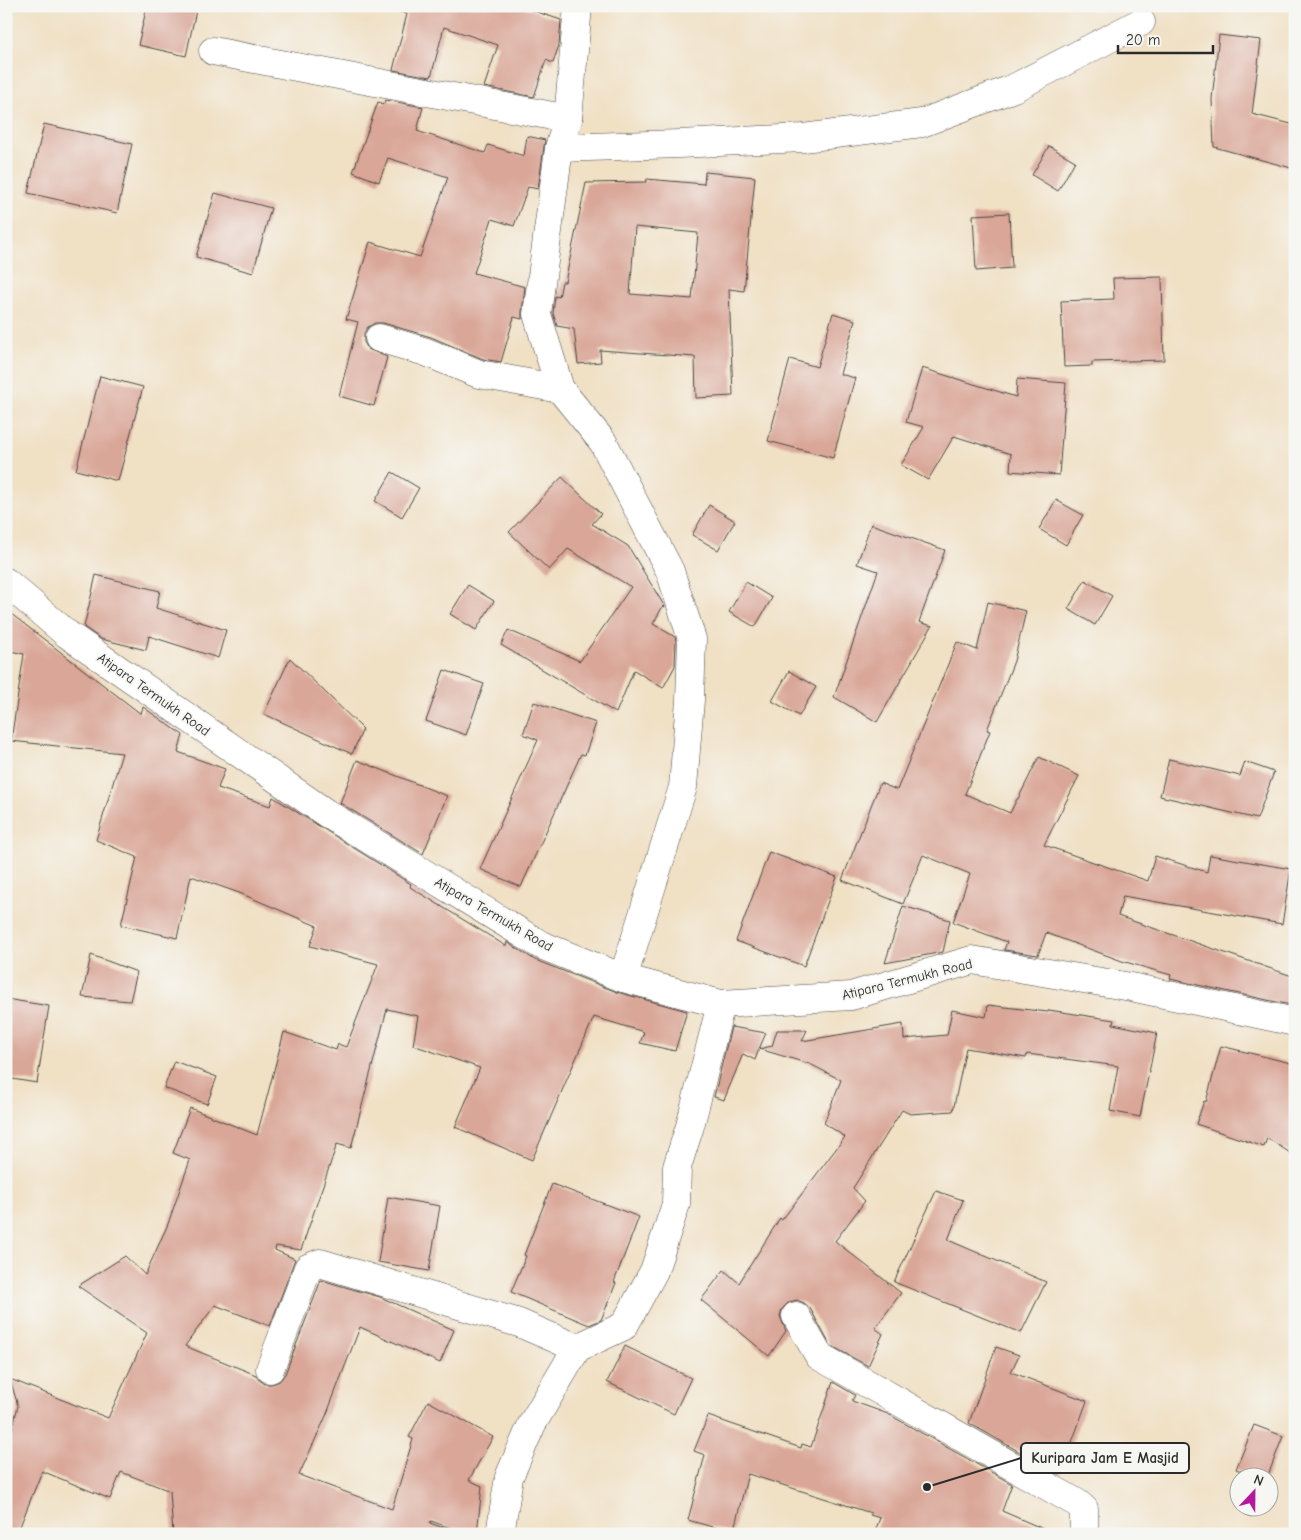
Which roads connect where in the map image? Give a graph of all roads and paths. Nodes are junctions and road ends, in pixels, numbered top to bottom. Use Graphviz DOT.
graph roads {
  1 [pos="578,6"];
  2 [pos="1141,22"];
  3 [pos="213,51"];
  4 [pos="568,119"];
  5 [pos="559,148"];
  6 [pos="379,338"];
  7 [pos="560,389"];
  8 [pos="6,582"];
  9 [pos="623,978"];
  10 [pos="721,1004"];
  11 [pos="1295,1022"];
  12 [pos="796,1316"];
  13 [pos="577,1348"];
  14 [pos="270,1369"];
  15 [pos="500,1534"];
  16 [pos="1084,1534"];
  1 -- 4 [label="street"];
  2 -- 5 [label="street"];
  3 -- 4 [label="street"];
  4 -- 5 [label="street"];
  5 -- 7 [label="street"];
  6 -- 7 [label="street"];
  7 -- 9 [label="street"];
  8 -- 9 [label="street, Atipara Termukh Road"];
  9 -- 10 [label="street, Atipara Termukh Road"];
  10 -- 11 [label="street, Atipara Termukh Road"];
  10 -- 13 [label="street"];
  12 -- 16 [label="street"];
  13 -- 14 [label="street"];
  13 -- 15 [label="street"];
}
